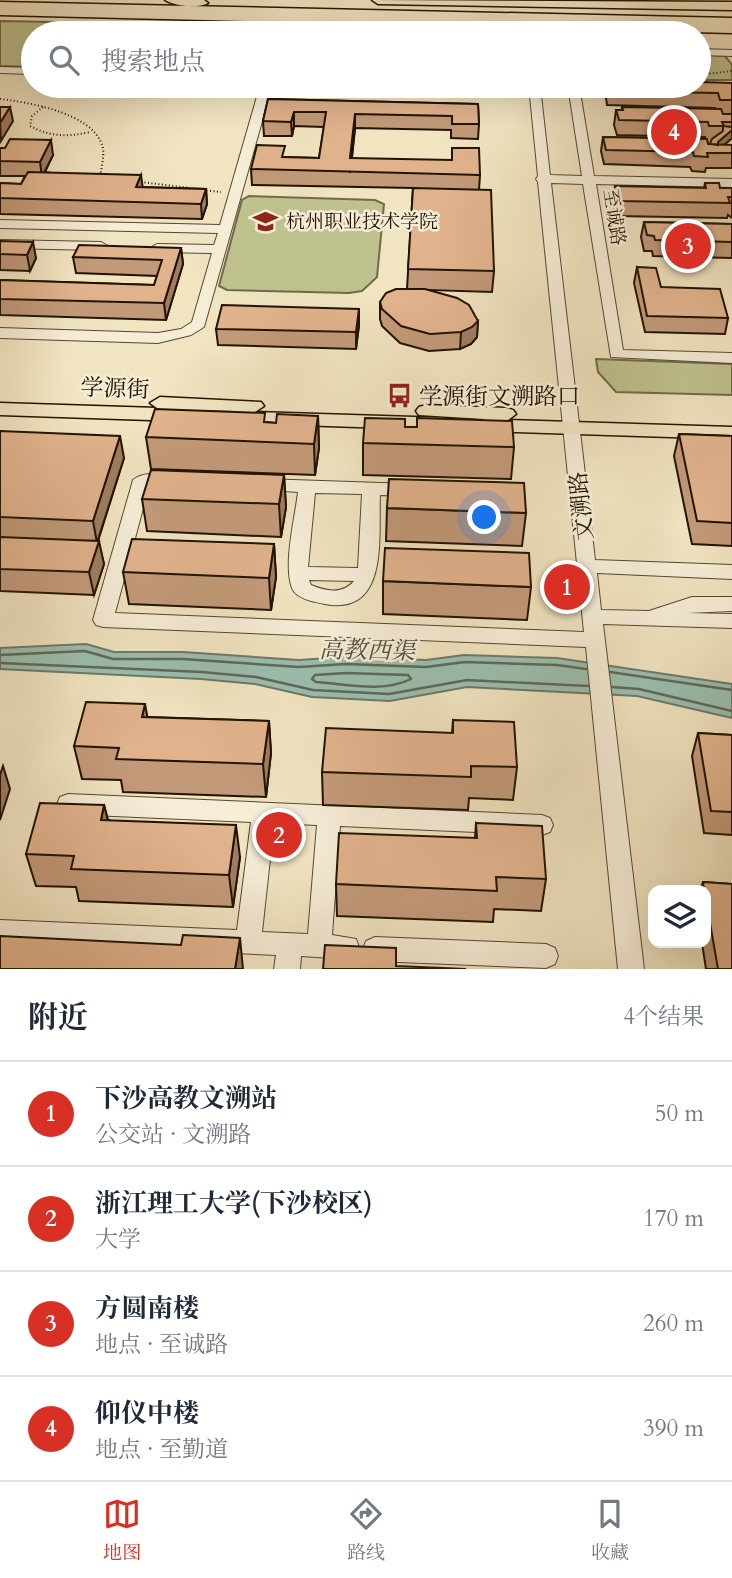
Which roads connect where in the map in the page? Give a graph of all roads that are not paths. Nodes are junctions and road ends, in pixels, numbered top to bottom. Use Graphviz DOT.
graph roads {
  1 [pos="56,0"];
  2 [pos="171,0"];
  3 [pos="378,0"];
  4 [pos="202,3"];
  5 [pos="732,6"];
  6 [pos="0,9"];
  7 [pos="732,12"];
  8 [pos="317,21"];
  9 [pos="517,21"];
  10 [pos="711,26"];
  11 [pos="732,26"];
  12 [pos="711,27"];
  13 [pos="711,53"];
  14 [pos="731,54"];
  15 [pos="0,70"];
  16 [pos="21,71"];
  17 [pos="262,98"];
  18 [pos="535,98"];
  19 [pos="576,98"];
  20 [pos="542,180"];
  21 [pos="590,181"];
  22 [pos="732,183"];
  23 [pos="0,224"];
  24 [pos="225,229"];
  25 [pos="0,244"];
  26 [pos="110,247"];
  27 [pos="137,247"];
  28 [pos="220,249"];
  29 [pos="0,332"];
  30 [pos="732,358"];
  31 [pos="0,398"];
  32 [pos="0,409"];
  33 [pos="732,421"];
  34 [pos="571,422"];
  35 [pos="732,433"];
  36 [pos="197,482"];
  37 [pos="252,484"];
  38 [pos="307,486"];
  39 [pos="371,488"];
  40 [pos="426,490"];
  41 [pos="587,566"];
  42 [pos="732,572"];
  43 [pos="298,573"];
  44 [pos="367,575"];
  45 [pos="333,599"];
  46 [pos="732,604"];
  47 [pos="593,617"];
  48 [pos="650,619"];
  49 [pos="732,621"];
  50 [pos="330,630"];
  51 [pos="596,650"];
  52 [pos="68,804"];
  53 [pos="264,813"];
  54 [pos="329,816"];
  55 [pos="542,825"];
  56 [pos="0,932"];
  57 [pos="248,942"];
  58 [pos="320,946"];
  59 [pos="546,956"];
  60 [pos="289,957"];
  61 [pos="631,969"];
  1 -- 4 [label="highway"];
  2 -- 4 [label="main road"];
  3 -- 5 [label="main road"];
  4 -- 7 [label="highway"];
  6 -- 8 [label="main road"];
  6 -- 9 [label="highway"];
  10 -- 11 [label="highway"];
  11 -- 12 [label="main road"];
  13 -- 14 [label="street"];
  15 -- 16 [label="street"];
  17 -- 24 [label="street"];
  18 -- 20 [label="street, 文溯路"];
  19 -- 21 [label="street, 至诚路"];
  20 -- 21 [label="street"];
  20 -- 34 [label="street, 文溯路"];
  21 -- 22 [label="street"];
  21 -- 30 [label="street, 至诚路"];
  23 -- 24 [label="street"];
  24 -- 28 [label="street"];
  25 -- 26 [label="street"];
  27 -- 28 [label="street"];
  28 -- 29 [label="street"];
  31 -- 34 [label="main road, 学源街"];
  32 -- 34 [label="main road, 学源街"];
  33 -- 34 [label="main road, 学源街"];
  34 -- 35 [label="main road, 学源街"];
  34 -- 41 [label="street, 文溯路"];
  36 -- 50 [label="street"];
  37 -- 38 [label="street"];
  38 -- 39 [label="street"];
  38 -- 43 [label="street"];
  39 -- 40 [label="street"];
  39 -- 44 [label="street"];
  41 -- 42 [label="street"];
  41 -- 47 [label="street, 文溯路"];
  43 -- 44 [label="street"];
  43 -- 45 [label="street"];
  44 -- 45 [label="street"];
  45 -- 50 [label="street"];
  46 -- 48 [label="street"];
  47 -- 48 [label="street"];
  47 -- 51 [label="street, 文溯路"];
  48 -- 49 [label="street"];
  50 -- 51 [label="street"];
  51 -- 61 [label="street, 文溯路"];
  52 -- 53 [label="street"];
  53 -- 54 [label="street"];
  53 -- 57 [label="street"];
  54 -- 55 [label="street"];
  54 -- 58 [label="street"];
  56 -- 57 [label="street"];
  57 -- 60 [label="street"];
  58 -- 59 [label="street"];
  58 -- 60 [label="street"];
}
